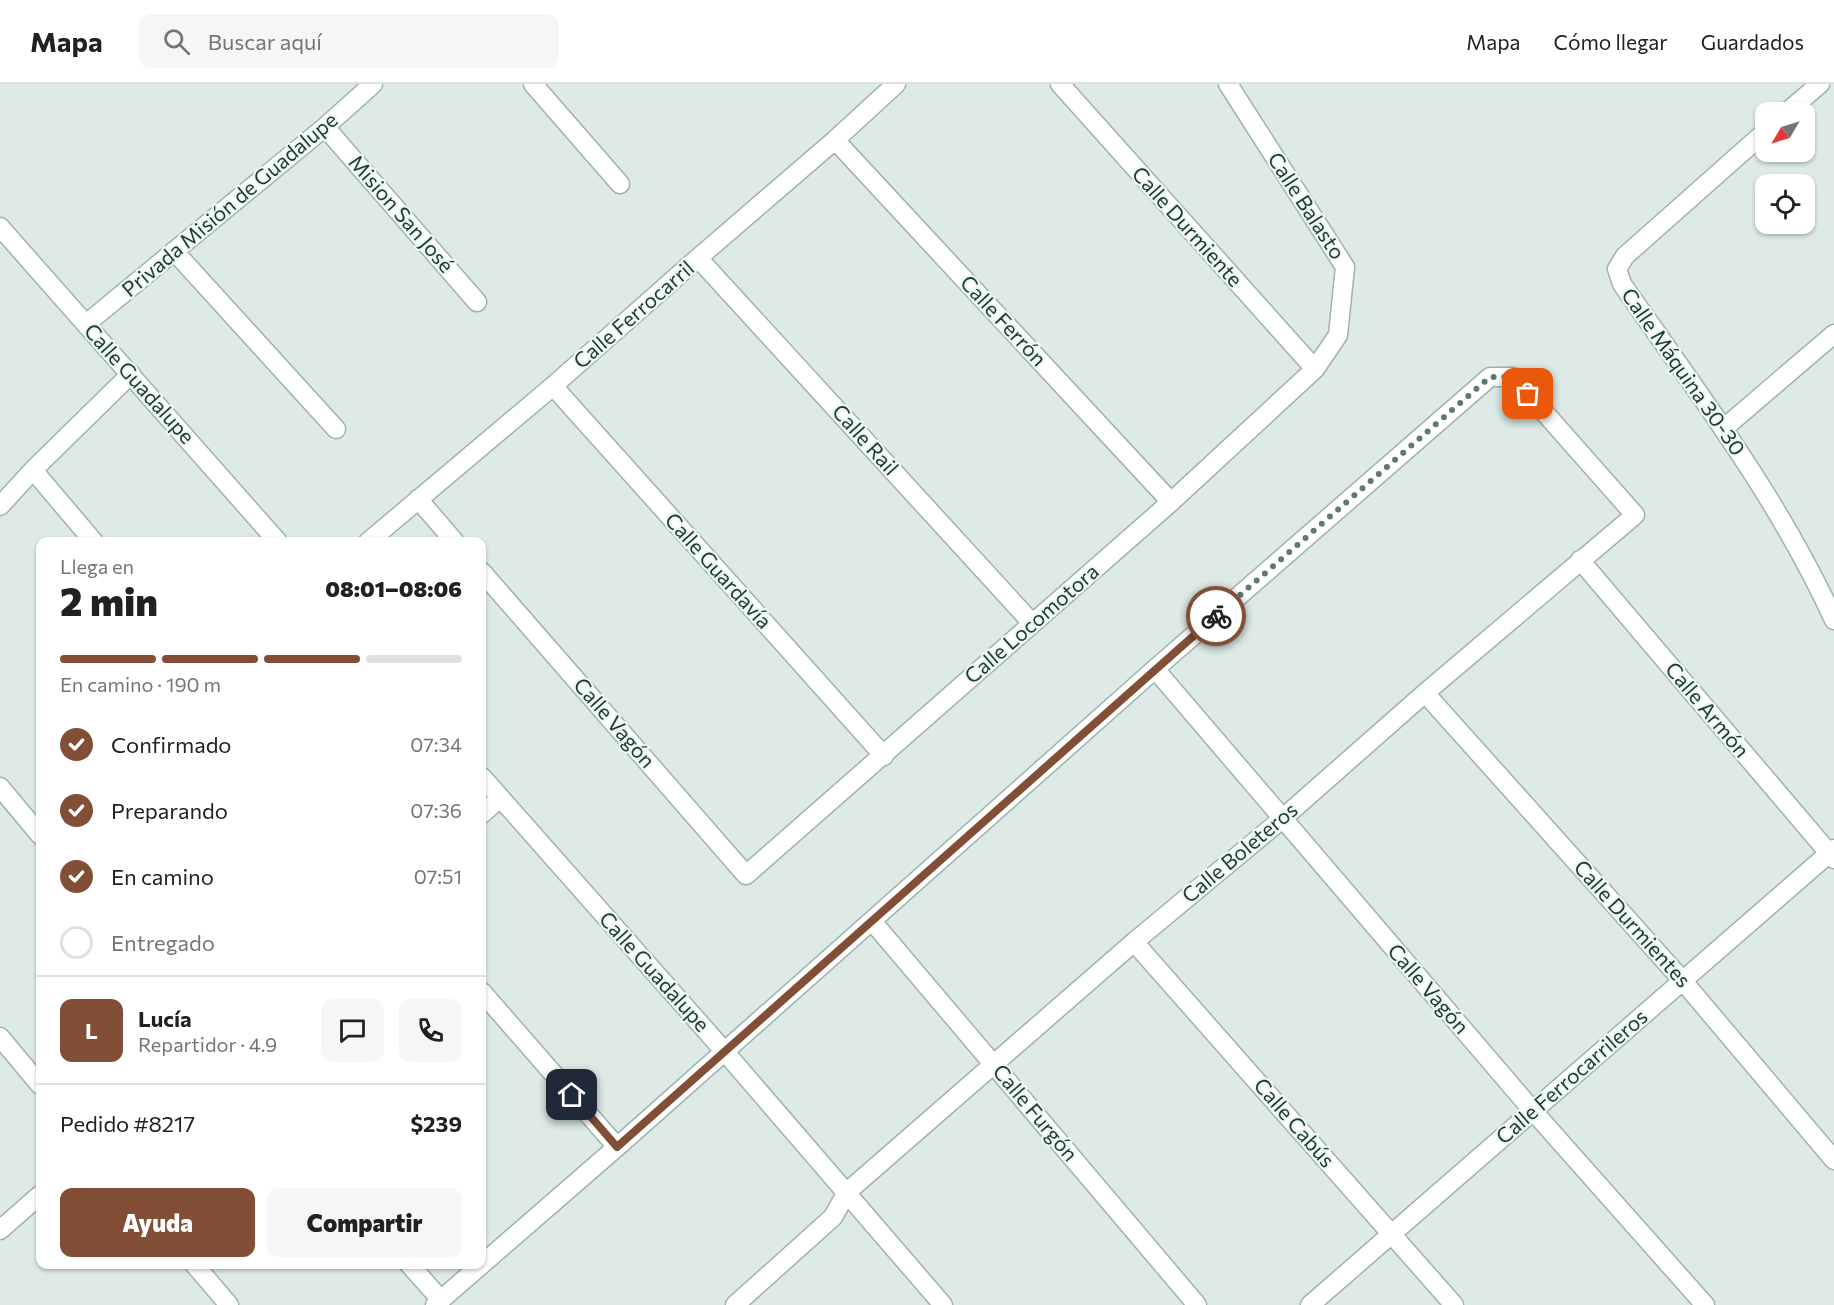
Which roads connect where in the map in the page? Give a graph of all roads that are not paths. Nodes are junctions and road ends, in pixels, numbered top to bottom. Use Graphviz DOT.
graph roads {
  1 [pos="373,84"];
  2 [pos="533,84"];
  3 [pos="896,84"];
  4 [pos="1060,84"];
  5 [pos="1228,84"];
  6 [pos="1820,84"];
  7 [pos="1799,102"];
  8 [pos="325,127"];
  9 [pos="836,140"];
  10 [pos="1755,142"];
  11 [pos="620,184"];
  12 [pos="0,227"];
  13 [pos="174,251"];
  14 [pos="698,258"];
  15 [pos="477,302"];
  16 [pos="86,324"];
  17 [pos="1834,334"];
  18 [pos="1314,369"];
  19 [pos="131,374"];
  20 [pos="553,386"];
  21 [pos="336,429"];
  22 [pos="1723,429"];
  23 [pos="33,470"];
  24 [pos="418,499"];
  25 [pos="1171,502"];
  26 [pos="0,506"];
  27 [pos="90,537"];
  28 [pos="274,537"];
  29 [pos="374,537"];
  30 [pos="451,537"];
  31 [pos="1580,560"];
  32 [pos="486,577"];
  33 [pos="1829,595"];
  34 [pos="1834,620"];
  35 [pos="1032,623"];
  36 [pos="1155,669"];
  37 [pos="1425,693"];
  38 [pos="884,756"];
  39 [pos="486,782"];
  40 [pos="0,787"];
  41 [pos="500,798"];
  42 [pos="486,810"];
  43 [pos="1282,819"];
  44 [pos="36,830"];
  45 [pos="1832,854"];
  46 [pos="746,875"];
  47 [pos="872,921"];
  48 [pos="1134,942"];
  49 [pos="1682,980"];
  50 [pos="486,997"];
  51 [pos="0,1037"];
  52 [pos="725,1052"];
  53 [pos="993,1064"];
  54 [pos="36,1079"];
  55 [pos="1533,1111"];
  56 [pos="617,1147"];
  57 [pos="1834,1160"];
  58 [pos="847,1192"];
  59 [pos="36,1198"];
  60 [pos="0,1230"];
  61 [pos="1391,1233"];
  62 [pos="486,1261"];
  63 [pos="198,1269"];
  64 [pos="413,1269"];
  65 [pos="477,1269"];
  66 [pos="935,1302"];
  67 [pos="438,1303"];
  68 [pos="229,1305"];
  69 [pos="735,1305"];
  70 [pos="1197,1305"];
  71 [pos="1310,1305"];
  72 [pos="1454,1305"];
  73 [pos="1705,1305"];
  1 -- 8 [label="street, Privada Misión de Guadalupe"];
  2 -- 11 [label="street"];
  3 -- 9 [label="street, Calle Ferrocarril"];
  4 -- 18 [label="street, Calle Durmiente"];
  5 -- 18 [label="street, Calle Balasto"];
  6 -- 7 [label="street"];
  8 -- 13 [label="street, Privada Misión de Guadalupe"];
  8 -- 15 [label="street, Mision San José"];
  9 -- 14 [label="street, Calle Ferrocarril"];
  9 -- 25 [label="street, Calle Ferrón"];
  10 -- 22 [label="street, Calle Máquina 30-30"];
  12 -- 16 [label="street, Calle Guadalupe"];
  13 -- 16 [label="street, Privada Misión de Guadalupe"];
  13 -- 21 [label="street"];
  14 -- 20 [label="street, Calle Ferrocarril"];
  14 -- 35 [label="street, Calle Rail"];
  16 -- 19 [label="street, Calle Guadalupe"];
  17 -- 22 [label="street"];
  18 -- 25 [label="street, Calle Locomotora"];
  19 -- 23 [label="street"];
  19 -- 28 [label="street, Calle Guadalupe"];
  20 -- 24 [label="street, Calle Ferrocarril"];
  20 -- 38 [label="street, Calle Guardavía"];
  22 -- 33 [label="street, Calle Máquina 30-30"];
  23 -- 26 [label="street"];
  23 -- 27 [label="street"];
  24 -- 29 [label="street, Calle Ferrocarril"];
  24 -- 30 [label="street"];
  25 -- 35 [label="street, Calle Locomotora"];
  31 -- 36 [label="street, Calle Boleteros"];
  31 -- 37 [label="street, Calle Boleteros"];
  31 -- 45 [label="street, Calle Armón"];
  32 -- 46 [label="street, Calle Vagón"];
  33 -- 34 [label="street, Calle Máquina 30-30"];
  35 -- 38 [label="street, Calle Locomotora"];
  36 -- 43 [label="street, Calle Vagón"];
  36 -- 47 [label="street"];
  37 -- 43 [label="street, Calle Boleteros"];
  37 -- 49 [label="street, Calle Durmientes"];
  38 -- 46 [label="street, Calle Locomotora"];
  39 -- 41 [label="street, Calle Guadalupe"];
  40 -- 44 [label="street"];
  41 -- 42 [label="street"];
  41 -- 52 [label="street, Calle Guadalupe"];
  43 -- 48 [label="street, Calle Boleteros"];
  43 -- 55 [label="street, Calle Vagón"];
  45 -- 49 [label="street, Calle Ferrocarrileros"];
  47 -- 52 [label="street"];
  47 -- 53 [label="street, Calle Furgón"];
  48 -- 53 [label="street, Calle Boleteros"];
  48 -- 61 [label="street, Calle Cabús"];
  49 -- 55 [label="street, Calle Ferrocarrileros"];
  49 -- 57 [label="street, Calle Durmientes"];
  50 -- 56 [label="street"];
  51 -- 54 [label="street"];
  52 -- 56 [label="street"];
  52 -- 58 [label="street, Calle Guadalupe"];
  53 -- 58 [label="street, Calle Boleteros"];
  53 -- 70 [label="street, Calle Furgón"];
  55 -- 61 [label="street, Calle Ferrocarrileros"];
  55 -- 73 [label="street, Calle Vagón"];
  56 -- 62 [label="street"];
  58 -- 66 [label="street, Calle Guadalupe"];
  58 -- 69 [label="street, Calle Boleteros"];
  59 -- 60 [label="street"];
  61 -- 71 [label="street, Calle Ferrocarrileros"];
  61 -- 72 [label="street, Calle Cabús"];
  63 -- 68 [label="street"];
  64 -- 67 [label="street"];
  65 -- 67 [label="street"];
}
